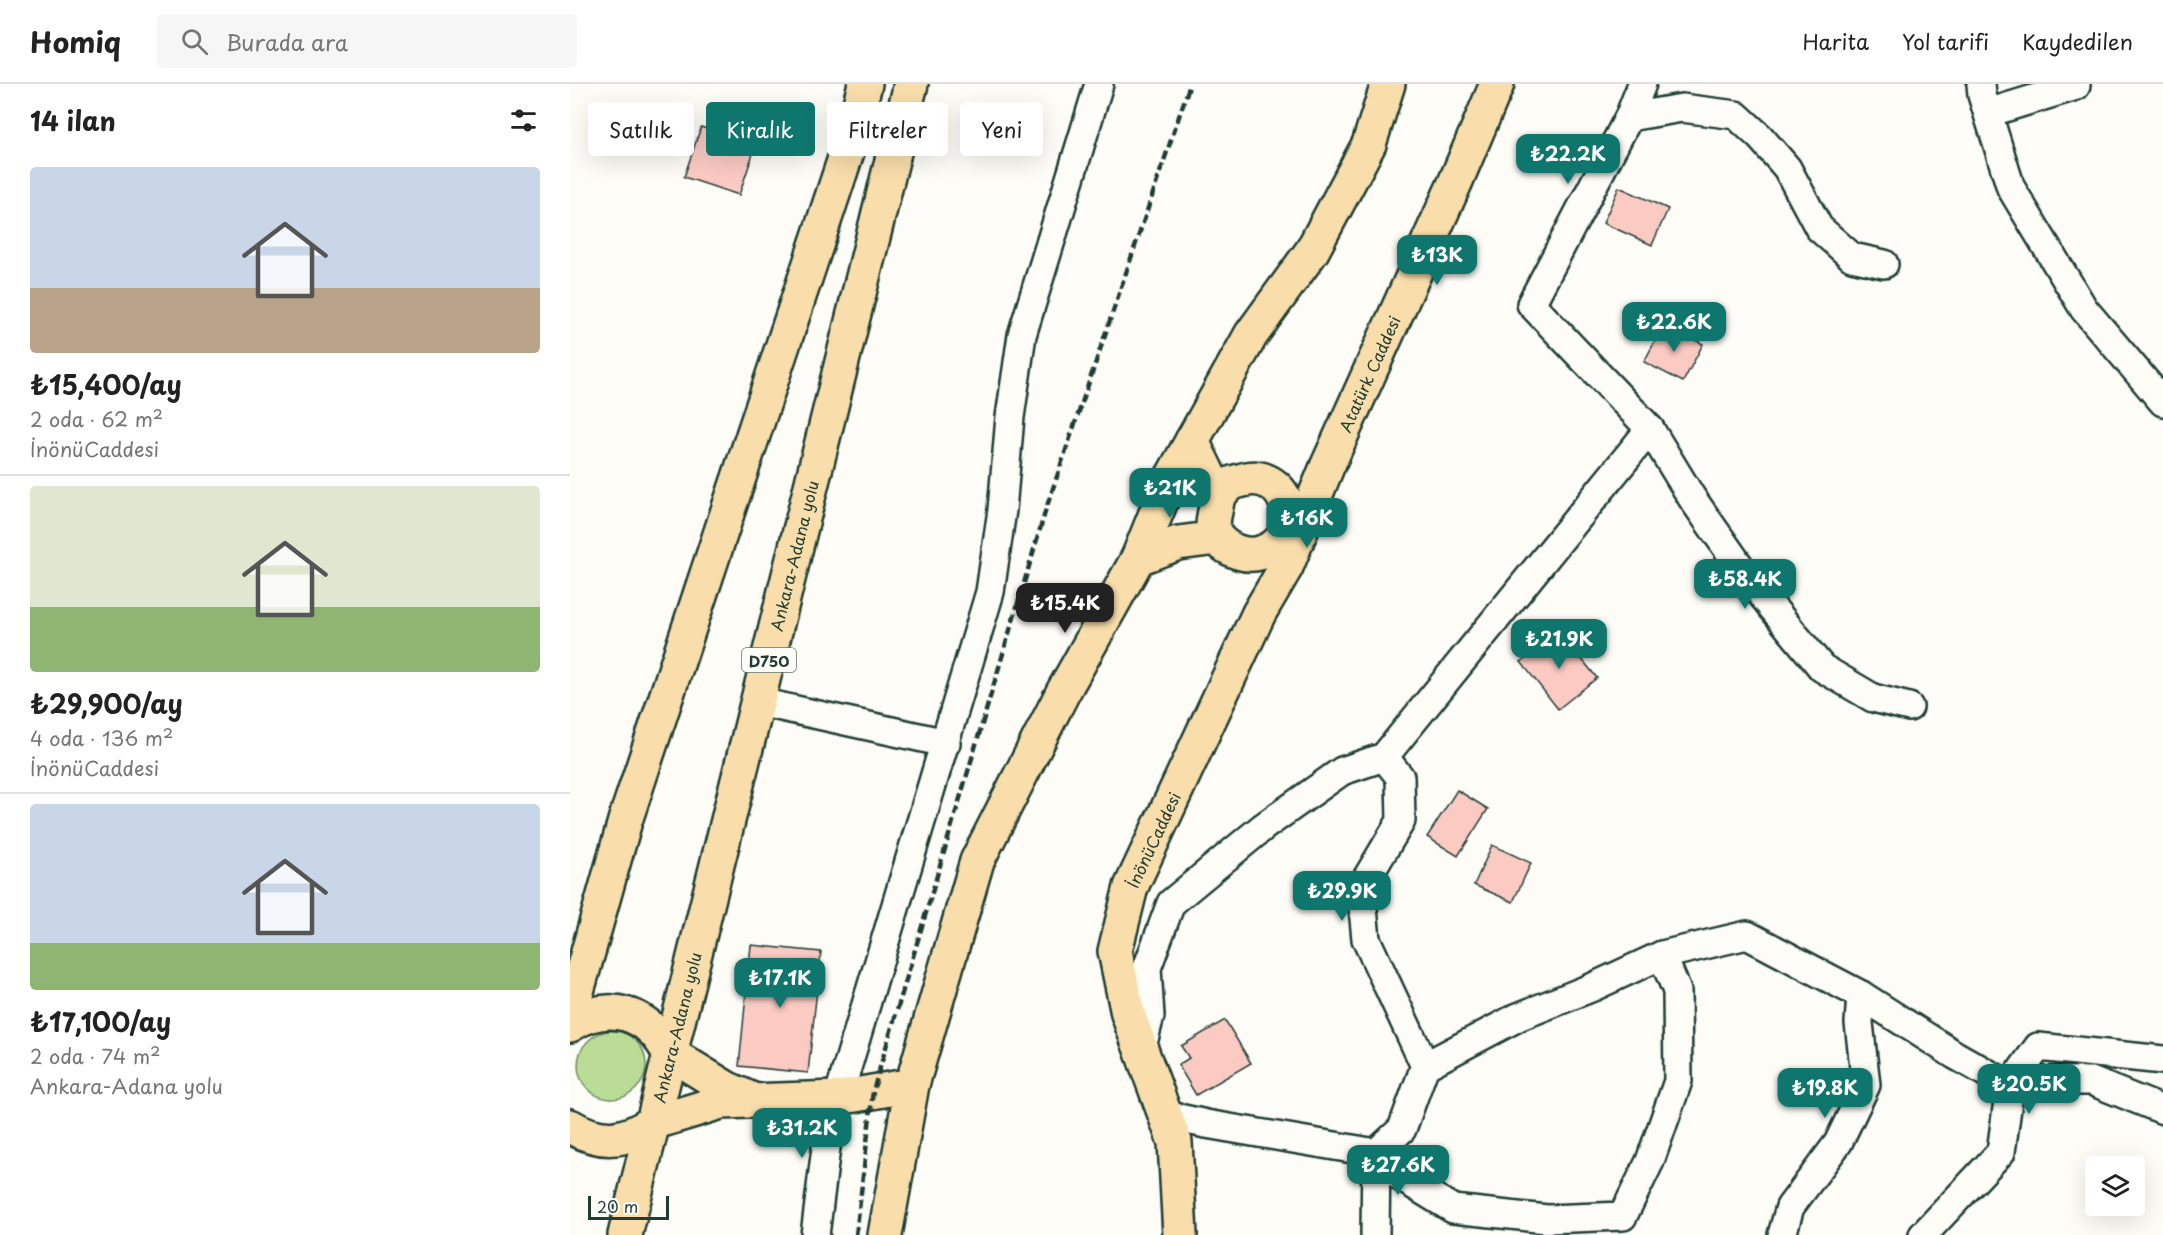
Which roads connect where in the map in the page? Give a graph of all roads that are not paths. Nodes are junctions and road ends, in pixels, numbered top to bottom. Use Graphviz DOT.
graph roads {
  1 [pos="866,84"];
  2 [pos="911,84"];
  3 [pos="1099,84"];
  4 [pos="1388,84"];
  5 [pos="1497,84"];
  6 [pos="1642,84"];
  7 [pos="1981,84"];
  8 [pos="2076,84"];
  9 [pos="1988,113"];
  10 [pos="1629,117"];
  11 [pos="1884,264"];
  12 [pos="2163,402"];
  13 [pos="1650,429"];
  14 [pos="1192,441"];
  15 [pos="1327,467"];
  16 [pos="1217,497"];
  17 [pos="1285,497"];
  18 [pos="1217,538"];
  19 [pos="1251,555"];
  20 [pos="1138,558"];
  21 [pos="1259,613"];
  22 [pos="759,702"];
  23 [pos="1909,707"];
  24 [pos="946,743"];
  25 [pos="1384,757"];
  26 [pos="1662,955"];
  27 [pos="1861,995"];
  28 [pos="570,1016"];
  29 [pos="570,1024"];
  30 [pos="1142,1051"];
  31 [pos="669,1053"];
  32 [pos="2163,1060"];
  33 [pos="1425,1066"];
  34 [pos="912,1085"];
  35 [pos="2010,1086"];
  36 [pos="838,1098"];
  37 [pos="753,1100"];
  38 [pos="2163,1110"];
  39 [pos="1165,1115"];
  40 [pos="652,1123"];
  41 [pos="570,1126"];
  42 [pos="1376,1153"];
  43 [pos="625,1235"];
  44 [pos="815,1235"];
  45 [pos="885,1235"];
  46 [pos="1180,1235"];
  47 [pos="1374,1235"];
  48 [pos="1782,1235"];
  49 [pos="1923,1235"];
  1 -- 28 [label="main road"];
  2 -- 22 [label="main road, Ankara-Adana yolu / D750"];
  3 -- 24 [label="street"];
  4 -- 14 [label="main road"];
  5 -- 15 [label="main road, Atatürk Caddesi"];
  6 -- 10 [label="street"];
  7 -- 9 [label="street"];
  8 -- 9 [label="street"];
  9 -- 12 [label="street"];
  10 -- 11 [label="street"];
  10 -- 13 [label="street"];
  13 -- 23 [label="street"];
  13 -- 25 [label="street"];
  14 -- 16 [label="main road"];
  14 -- 20 [label="main road"];
  15 -- 17 [label="main road"];
  15 -- 21 [label="main road, İnönüCaddesi"];
  16 -- 17 [label="main road"];
  16 -- 18 [label="main road"];
  17 -- 19 [label="main road"];
  18 -- 19 [label="main road"];
  18 -- 20 [label="main road"];
  19 -- 21 [label="main road"];
  20 -- 34 [label="main road"];
  21 -- 30 [label="main road, İnönüCaddesi"];
  22 -- 24 [label="street"];
  22 -- 31 [label="main road, Ankara-Adana yolu / D750"];
  24 -- 36 [label="street"];
  25 -- 30 [label="street"];
  25 -- 33 [label="street"];
  26 -- 27 [label="street"];
  26 -- 33 [label="street"];
  26 -- 42 [label="street"];
  27 -- 35 [label="street"];
  27 -- 48 [label="street"];
  29 -- 31 [label="main road"];
  30 -- 39 [label="main road, İnönüCaddesi"];
  31 -- 37 [label="main road"];
  31 -- 40 [label="main road, Ankara-Adana yolu / D750"];
  32 -- 35 [label="street"];
  33 -- 42 [label="street"];
  34 -- 36 [label="main road"];
  34 -- 45 [label="main road"];
  35 -- 38 [label="street"];
  35 -- 49 [label="street"];
  36 -- 37 [label="main road"];
  36 -- 44 [label="street"];
  37 -- 40 [label="main road"];
  39 -- 42 [label="street"];
  39 -- 46 [label="main road, İnönüCaddesi"];
  40 -- 41 [label="main road"];
  40 -- 43 [label="main road, Ankara-Adana yolu / D750"];
  42 -- 47 [label="street"];
}
